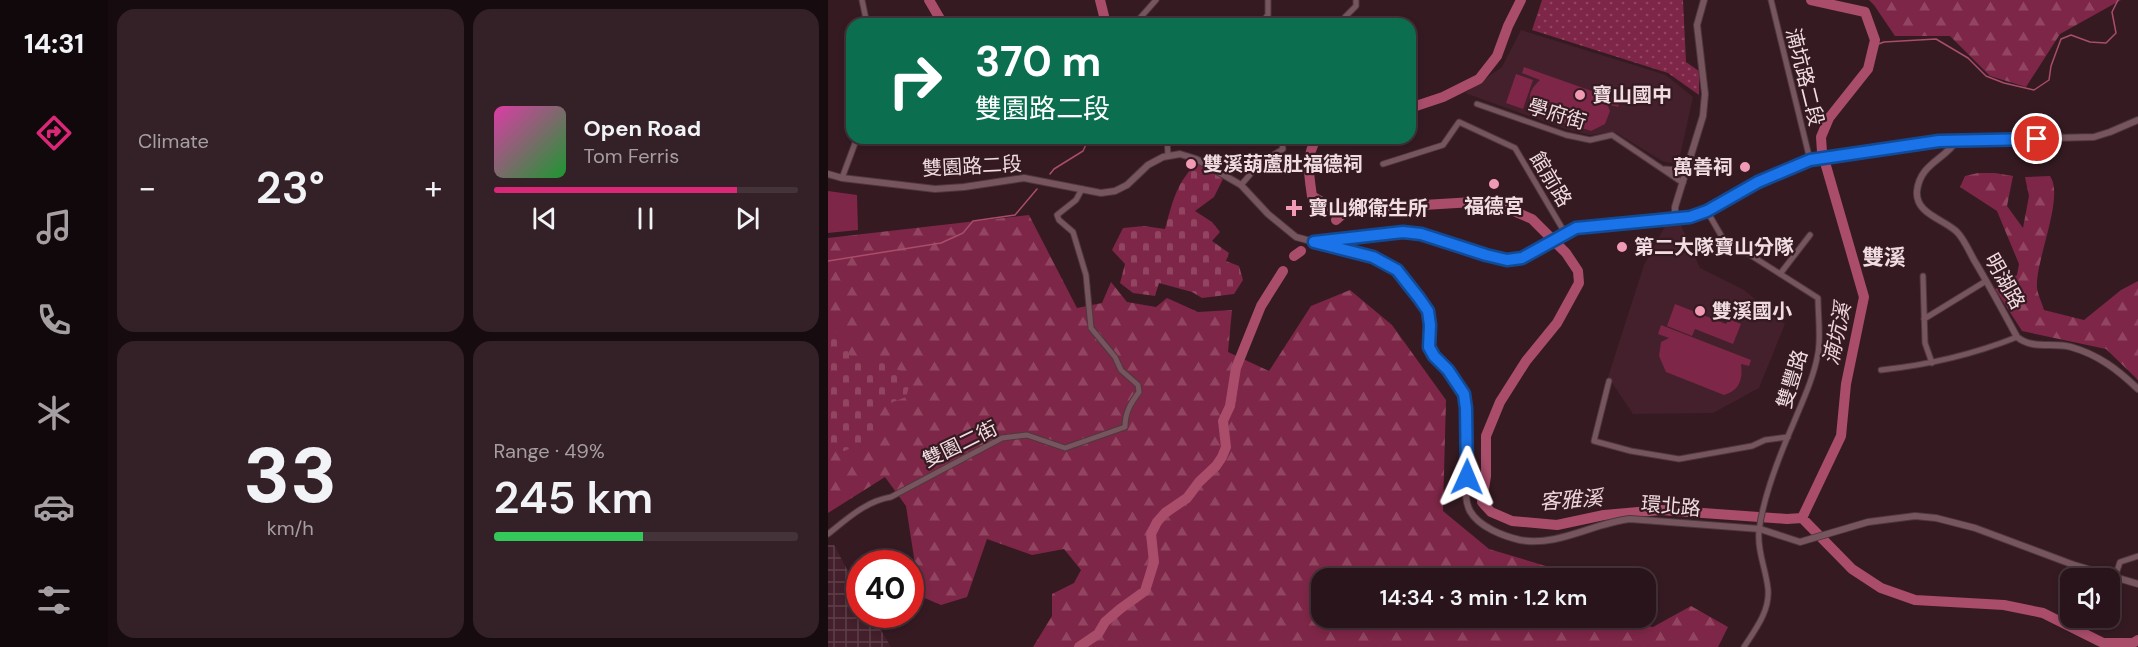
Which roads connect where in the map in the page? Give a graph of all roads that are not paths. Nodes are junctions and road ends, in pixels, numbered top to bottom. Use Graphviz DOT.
graph roads {
  1 [pos="862,0"];
  2 [pos="1156,0"];
  3 [pos="1268,0"];
  4 [pos="1356,0"];
  5 [pos="1704,0"];
  6 [pos="1771,1"];
  7 [pos="866,18"];
  8 [pos="1140,18"];
  9 [pos="1265,18"];
  10 [pos="1344,18"];
  11 [pos="1477,104"];
  12 [pos="2138,120"];
  13 [pos="1956,141"];
  14 [pos="854,144"];
  15 [pos="1167,144"];
  16 [pos="1282,144"];
  17 [pos="1168,155"];
  18 [pos="1691,158"];
  19 [pos="1810,160"];
  20 [pos="1383,164"];
  21 [pos="1658,165"];
  22 [pos="828,174"];
  23 [pos="842,178"];
  24 [pos="1683,183"];
  25 [pos="1241,185"];
  26 [pos="1082,189"];
  27 [pos="1707,211"];
  28 [pos="1675,220"];
  29 [pos="1565,233"];
  30 [pos="1810,235"];
  31 [pos="1314,242"];
  32 [pos="1780,274"];
  33 [pos="1923,276"];
  34 [pos="1986,281"];
  35 [pos="1924,319"];
  36 [pos="2017,337"];
  37 [pos="1932,363"];
  38 [pos="1881,370"];
  39 [pos="1609,381"];
  40 [pos="2138,389"];
  41 [pos="1788,437"];
  42 [pos="1760,530"];
  43 [pos="828,534"];
  44 [pos="2138,556"];
  45 [pos="2084,568"];
  46 [pos="2118,568"];
  47 [pos="2120,579"];
  48 [pos="2138,584"];
  49 [pos="1744,647"];
  1 -- 7 [label="street"];
  2 -- 8 [label="street"];
  3 -- 9 [label="street"];
  4 -- 10 [label="street"];
  5 -- 18 [label="street"];
  6 -- 19 [label="street, 湳坑路二段"];
  11 -- 21 [label="street, 學府街"];
  12 -- 13 [label="street"];
  13 -- 19 [label="street"];
  13 -- 34 [label="street, 明湖路"];
  14 -- 23 [label="street"];
  15 -- 17 [label="street"];
  16 -- 25 [label="street"];
  17 -- 25 [label="street"];
  17 -- 26 [label="street, 雙園路二段"];
  18 -- 21 [label="street"];
  18 -- 24 [label="street"];
  19 -- 27 [label="street"];
  20 -- 29 [label="street, 館前路"];
  21 -- 24 [label="street, 學府街"];
  22 -- 23 [label="street, 雙園路二段"];
  23 -- 26 [label="street, 雙園路二段"];
  24 -- 28 [label="street"];
  25 -- 31 [label="street"];
  26 -- 43 [label="street, 雙園二街"];
  27 -- 28 [label="street"];
  27 -- 32 [label="street, 雙豐路"];
  28 -- 29 [label="street"];
  29 -- 31 [label="street"];
  30 -- 32 [label="street"];
  31 -- 42 [label="street, 環北路"];
  32 -- 41 [label="street, 雙豐路"];
  33 -- 35 [label="street"];
  34 -- 35 [label="street"];
  34 -- 36 [label="street, 明湖路"];
  35 -- 37 [label="street"];
  36 -- 37 [label="street"];
  36 -- 40 [label="street, 明湖路"];
  37 -- 38 [label="street"];
  39 -- 41 [label="street"];
  41 -- 42 [label="street, 雙豐路"];
  42 -- 45 [label="street, 環北路"];
  42 -- 49 [label="street"];
  44 -- 46 [label="street"];
  47 -- 48 [label="street"];
}
